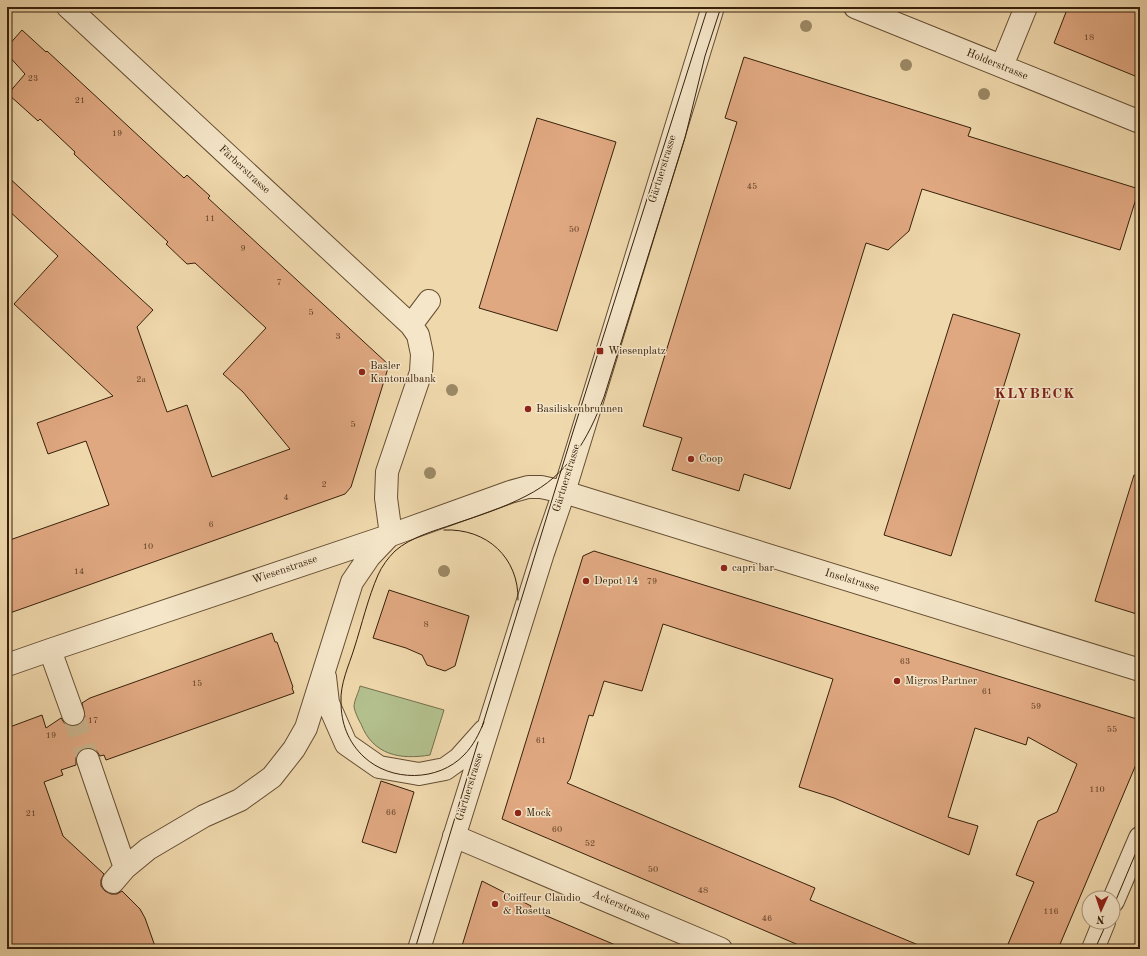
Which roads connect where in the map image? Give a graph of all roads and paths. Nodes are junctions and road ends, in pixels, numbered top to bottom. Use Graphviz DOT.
graph roads {
  1 [pos="68,7"];
  2 [pos="714,7"];
  3 [pos="855,7"];
  4 [pos="1026,7"];
  5 [pos="1002,66"];
  6 [pos="1140,122"];
  7 [pos="429,301"];
  8 [pos="414,330"];
  9 [pos="564,492"];
  10 [pos="391,535"];
  11 [pos="50,650"];
  12 [pos="7,666"];
  13 [pos="1140,670"];
  14 [pos="324,672"];
  15 [pos="73,714"];
  16 [pos="489,725"];
  17 [pos="88,760"];
  18 [pos="454,836"];
  19 [pos="1140,838"];
  20 [pos="1118,890"];
  21 [pos="1101,930"];
  22 [pos="419,949"];
  23 [pos="722,949"];
  24 [pos="1093,949"];
  1 -- 8 [label="street, Färberstrasse"];
  2 -- 9 [label="street, Gärtnerstrasse"];
  3 -- 5 [label="street, Holderstrasse"];
  4 -- 5 [label="street"];
  5 -- 6 [label="street, Holderstrasse"];
  7 -- 8 [label="street"];
  8 -- 10 [label="street"];
  9 -- 10 [label="street, Wiesenstrasse"];
  9 -- 13 [label="street, Inselstrasse"];
  9 -- 16 [label="street, Gärtnerstrasse"];
  10 -- 11 [label="street, Wiesenstrasse"];
  10 -- 14 [label="street"];
  11 -- 12 [label="street, Wiesenstrasse"];
  11 -- 15 [label="street"];
  14 -- 16 [label="street"];
  14 -- 17 [label="street"];
  16 -- 18 [label="street, Gärtnerstrasse"];
  18 -- 22 [label="street, Gärtnerstrasse"];
  18 -- 23 [label="street, Ackerstrasse"];
  19 -- 20 [label="street"];
  21 -- 24 [label="street"];
}
